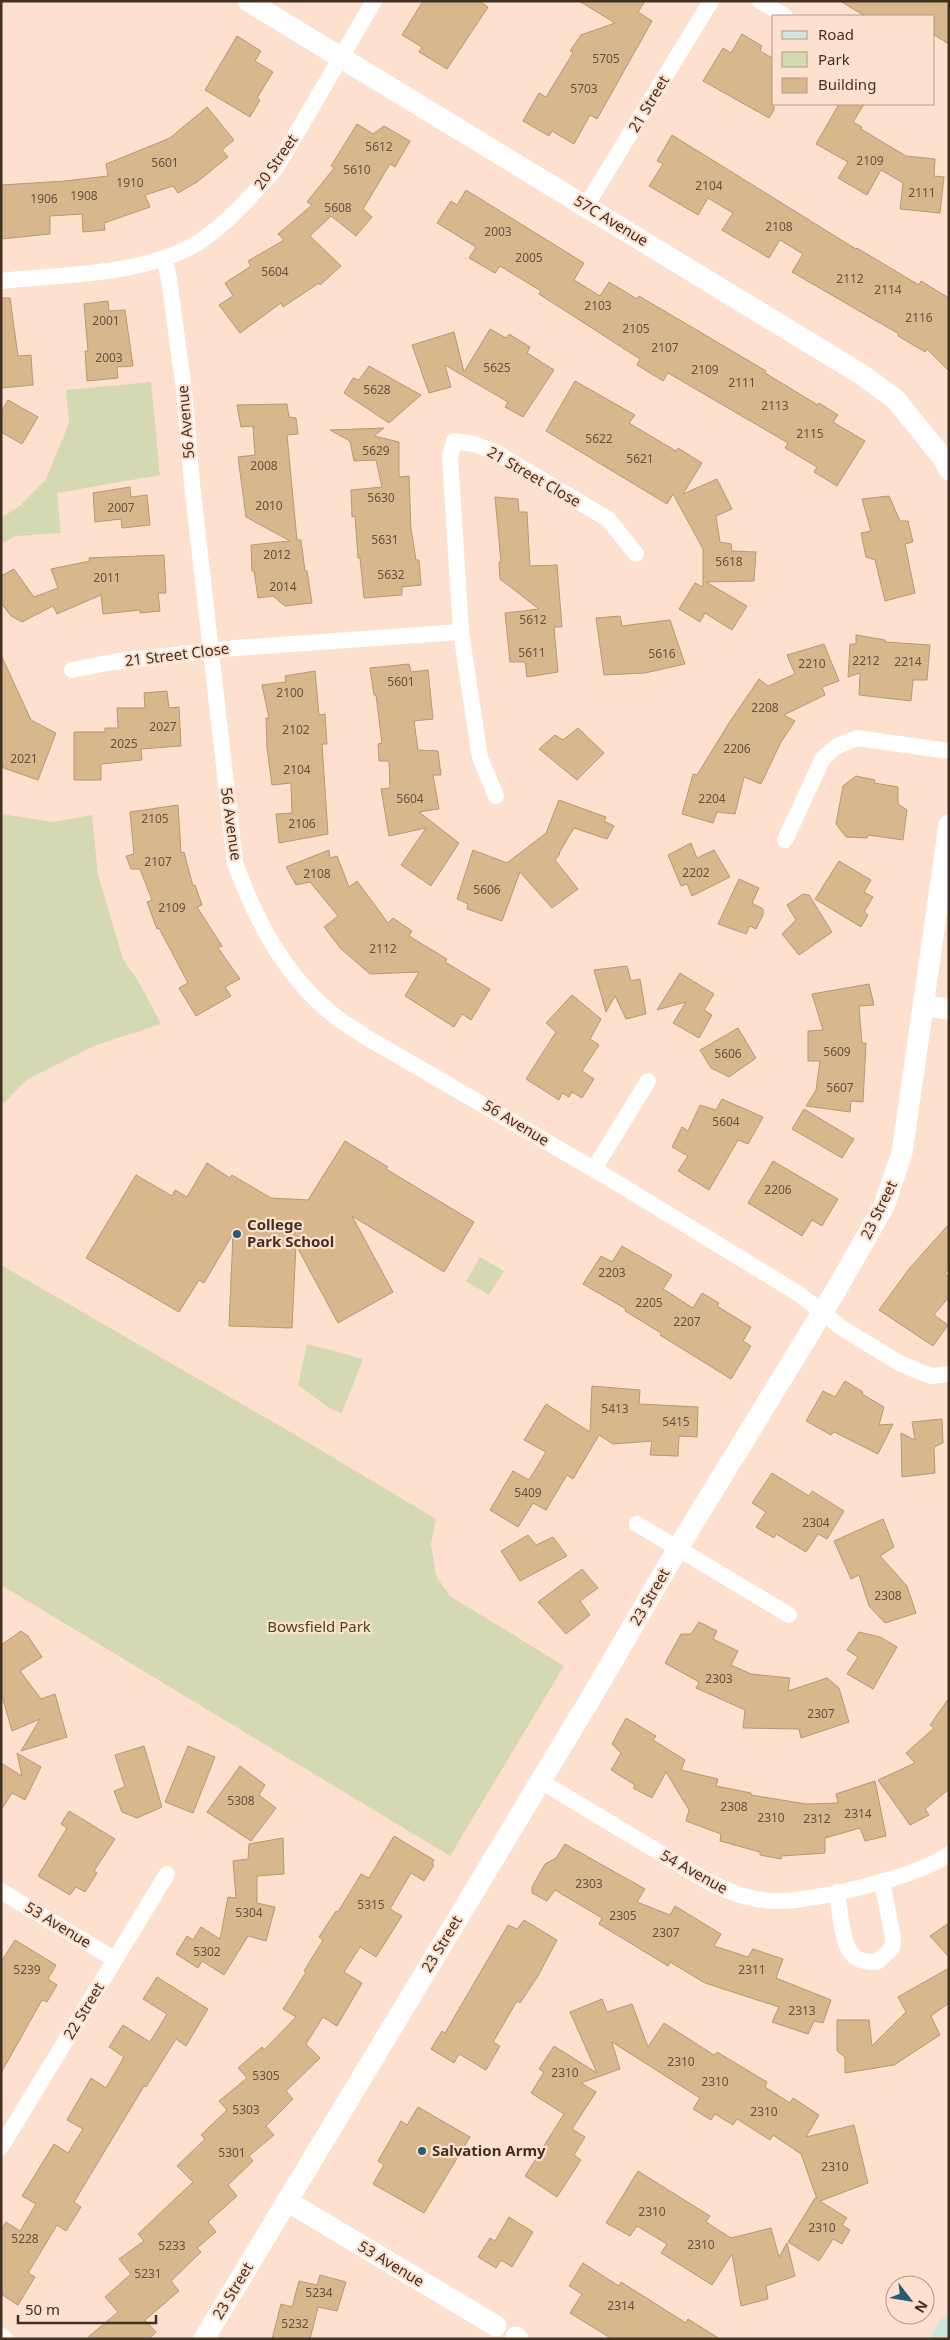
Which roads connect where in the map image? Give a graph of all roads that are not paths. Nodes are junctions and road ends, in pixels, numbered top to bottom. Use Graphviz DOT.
graph roads {
  1 [pos="248,1"];
  2 [pos="374,1"];
  3 [pos="711,1"];
  4 [pos="760,1"];
  5 [pos="783,15"];
  6 [pos="340,59"];
  7 [pos="586,206"];
  8 [pos="164,258"];
  9 [pos="1,281"];
  10 [pos="949,470"];
  11 [pos="636,554"];
  12 [pos="461,632"];
  13 [pos="210,651"];
  14 [pos="72,670"];
  15 [pos="949,751"];
  16 [pos="496,796"];
  17 [pos="949,825"];
  18 [pos="785,840"];
  19 [pos="925,1006"];
  20 [pos="949,1010"];
  21 [pos="648,1081"];
  22 [pos="594,1169"];
  23 [pos="822,1312"];
  24 [pos="949,1374"];
  25 [pos="637,1524"];
  26 [pos="678,1548"];
  27 [pos="789,1615"];
  28 [pos="540,1781"];
  29 [pos="949,1854"];
  30 [pos="167,1874"];
  31 [pos="882,1881"];
  32 [pos="1,1891"];
  33 [pos="837,1892"];
  34 [pos="114,1959"];
  35 [pos="1,2147"];
  36 [pos="287,2201"];
  37 [pos="496,2326"];
  38 [pos="949,2328"];
  39 [pos="1,2336"];
  40 [pos="517,2338"];
  41 [pos="5,2339"];
  42 [pos="204,2339"];
  43 [pos="942,2339"];
  1 -- 6 [label="street, 57C Avenue"];
  2 -- 6 [label="street, 20 Street"];
  3 -- 7 [label="street, 21 Street"];
  4 -- 5 [label="street"];
  6 -- 7 [label="street, 57C Avenue"];
  6 -- 8 [label="street, 20 Street"];
  7 -- 10 [label="street, 57C Avenue"];
  8 -- 9 [label="street"];
  8 -- 13 [label="street, 56 Avenue"];
  11 -- 12 [label="street, 21 Street Close"];
  12 -- 13 [label="street, 21 Street Close"];
  12 -- 16 [label="street, 21 Street Close"];
  13 -- 14 [label="street, 21 Street Close"];
  13 -- 22 [label="street, 56 Avenue"];
  15 -- 18 [label="street"];
  17 -- 19 [label="street, 23 Street"];
  19 -- 20 [label="street"];
  19 -- 23 [label="street, 23 Street"];
  21 -- 22 [label="street"];
  22 -- 23 [label="street, 56 Avenue"];
  23 -- 24 [label="street, 56 Avenue"];
  23 -- 26 [label="street, 23 Street"];
  25 -- 26 [label="street"];
  26 -- 27 [label="street"];
  26 -- 28 [label="street, 23 Street"];
  28 -- 33 [label="street, 54 Avenue"];
  28 -- 36 [label="street, 23 Street"];
  29 -- 31 [label="street, 54 Avenue"];
  30 -- 34 [label="street, 22 Street"];
  31 -- 33 [label="street, 54 Avenue"];
  31 -- 33 [label="street"];
  32 -- 34 [label="street, 53 Avenue"];
  34 -- 35 [label="street, 22 Street"];
  36 -- 37 [label="street, 53 Avenue"];
  36 -- 42 [label="street, 23 Street"];
  37 -- 40 [label="street"];
  38 -- 43 [label="main road"];
  39 -- 41 [label="street"];
}
